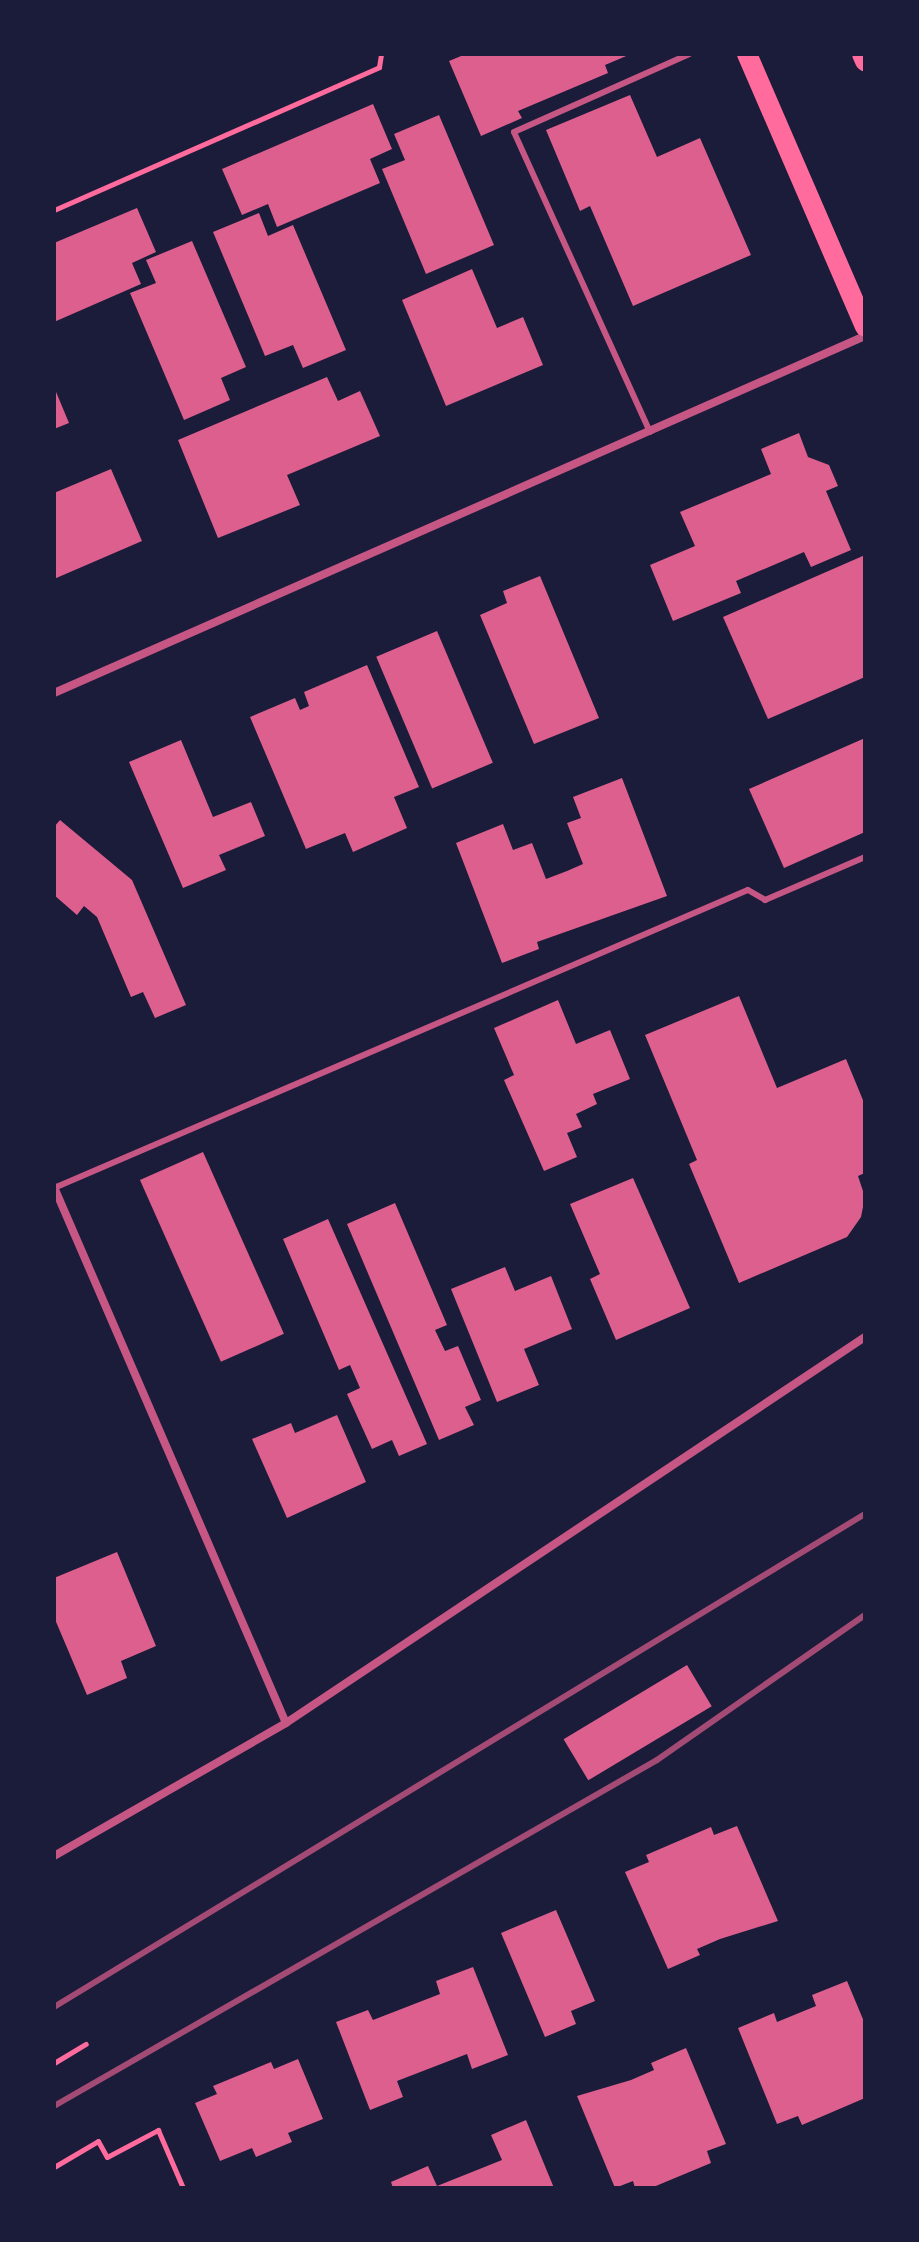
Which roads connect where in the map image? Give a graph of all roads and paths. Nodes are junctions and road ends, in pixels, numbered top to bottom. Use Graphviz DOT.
graph roads {
  1 [pos="381,54"];
  2 [pos="689,54"];
  3 [pos="747,54"];
  4 [pos="862,54"];
  5 [pos="865,61"];
  6 [pos="54,210"];
  7 [pos="865,327"];
  8 [pos="865,336"];
  9 [pos="650,432"];
  10 [pos="54,693"];
  11 [pos="865,857"];
  12 [pos="54,1187"];
  13 [pos="865,1337"];
  14 [pos="286,1723"];
  15 [pos="54,1856"];
  16 [pos="86,2044"];
  17 [pos="54,2063"];
  18 [pos="54,2167"];
  19 [pos="183,2188"];
  1 -- 6 [label="path"];
  2 -- 9 [label="lane"];
  3 -- 7 [label="main road"];
  4 -- 5 [label="main road"];
  8 -- 9 [label="street"];
  9 -- 10 [label="street"];
  11 -- 12 [label="lane"];
  12 -- 14 [label="street"];
  13 -- 14 [label="street"];
  14 -- 15 [label="street"];
  16 -- 17 [label="path"];
  18 -- 19 [label="path"];
}
